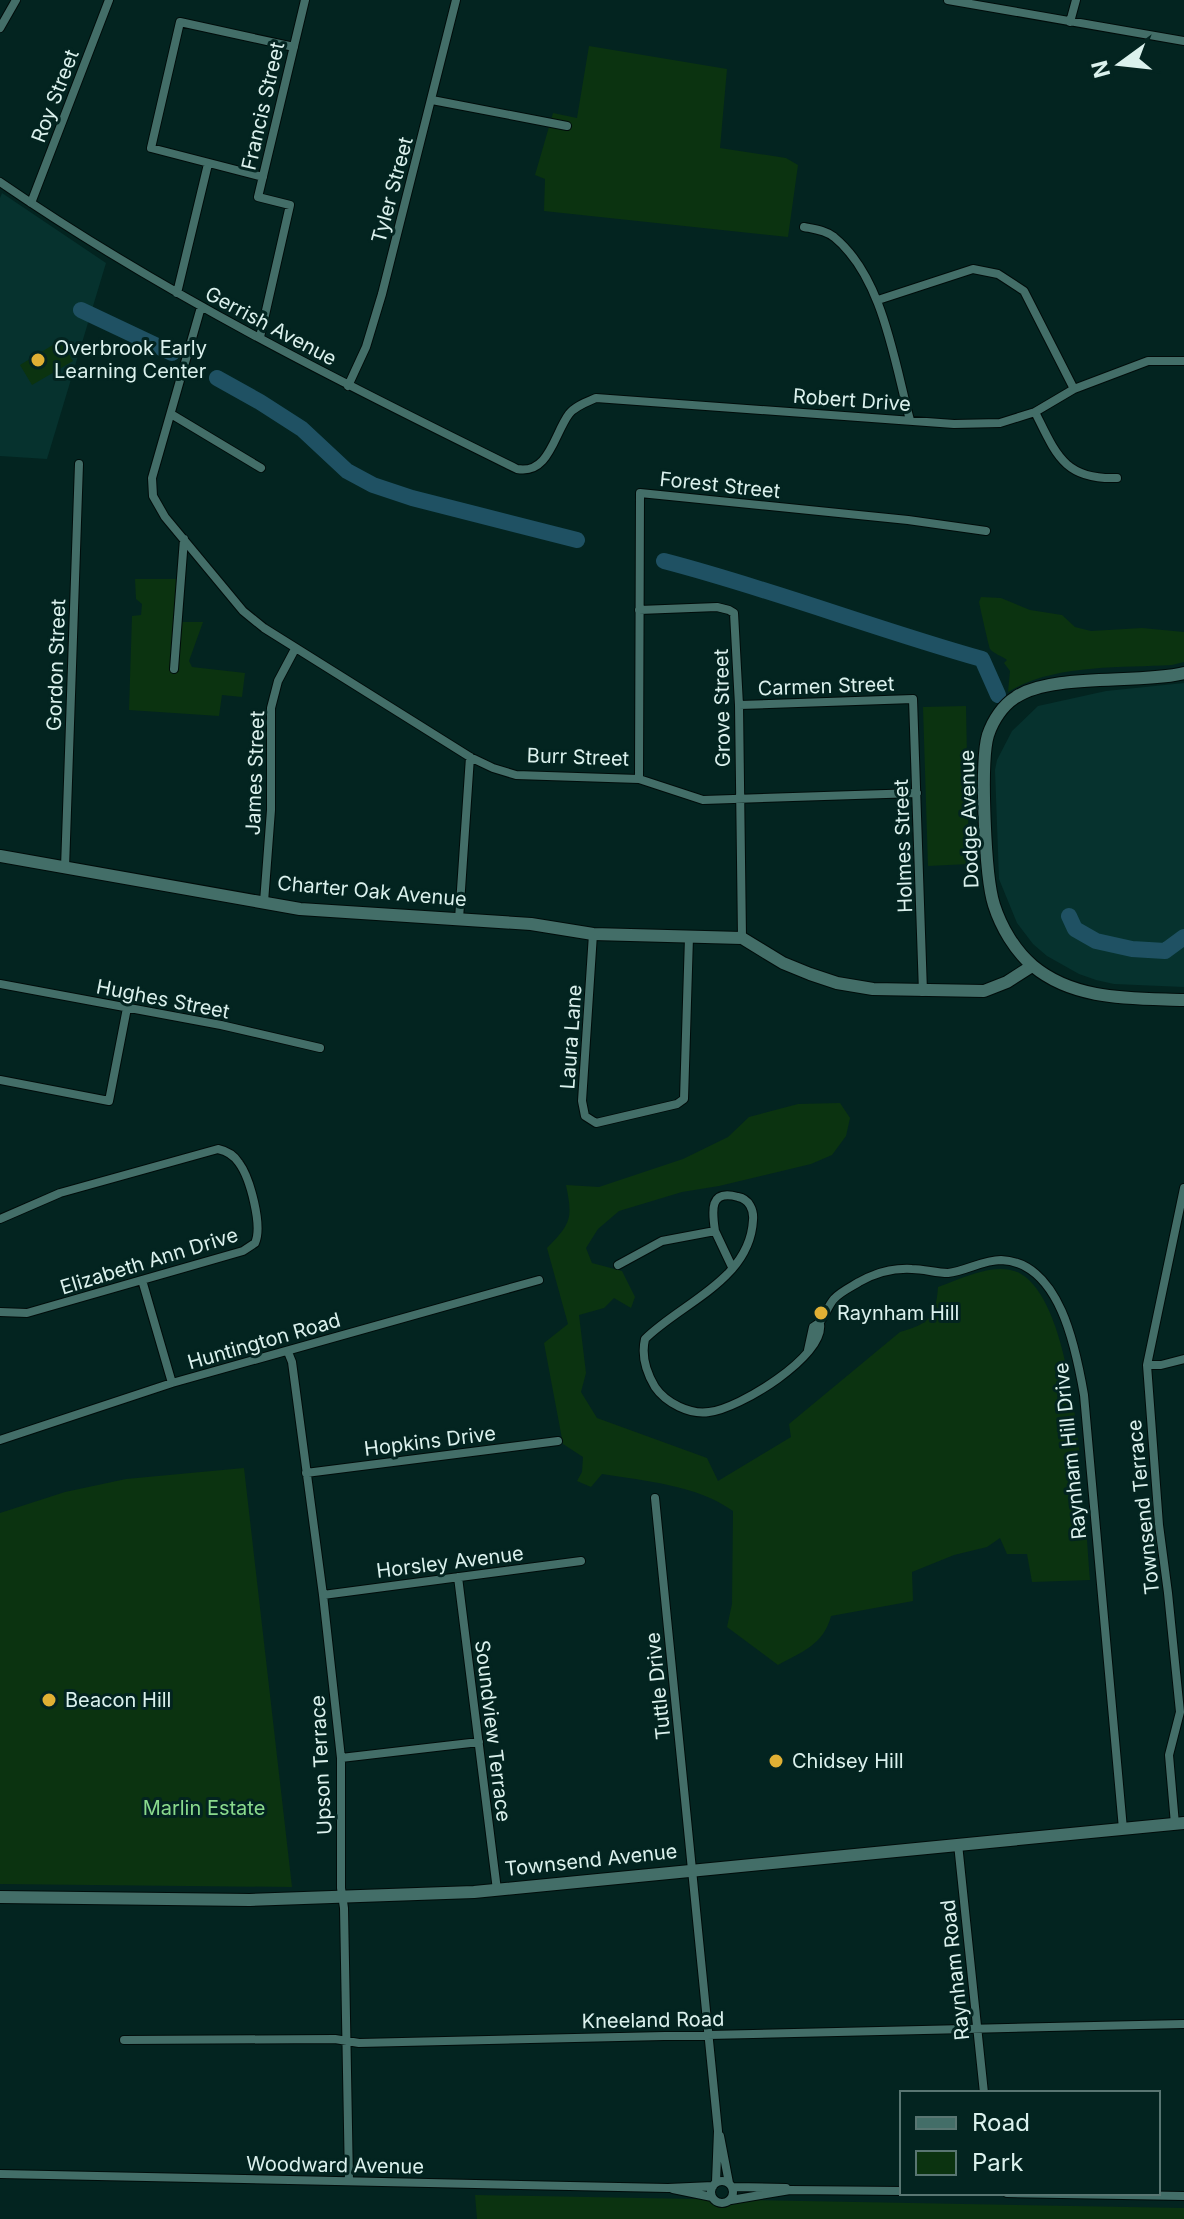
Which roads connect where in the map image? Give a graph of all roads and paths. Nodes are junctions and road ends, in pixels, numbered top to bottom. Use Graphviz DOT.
graph roads {
  1 [pos="16,0"];
  2 [pos="109,0"];
  3 [pos="305,0"];
  4 [pos="456,0"];
  5 [pos="948,0"];
  6 [pos="1076,0"];
  7 [pos="1070,22"];
  8 [pos="0,28"];
  9 [pos="1184,41"];
  10 [pos="294,47"];
  11 [pos="432,100"];
  12 [pos="567,126"];
  13 [pos="208,164"];
  14 [pos="263,177"];
  15 [pos="0,182"];
  16 [pos="31,203"];
  17 [pos="804,227"];
  18 [pos="177,293"];
  19 [pos="878,300"];
  20 [pos="201,307"];
  21 [pos="260,337"];
  22 [pos="1184,361"];
  23 [pos="348,386"];
  24 [pos="1074,389"];
  25 [pos="1035,412"];
  26 [pos="171,414"];
  27 [pos="910,420"];
  28 [pos="79,464"];
  29 [pos="540,466"];
  30 [pos="261,468"];
  31 [pos="1117,478"];
  32 [pos="986,531"];
  33 [pos="184,539"];
  34 [pos="639,610"];
  35 [pos="295,649"];
  36 [pos="174,669"];
  37 [pos="1184,673"];
  38 [pos="913,699"];
  39 [pos="739,705"];
  40 [pos="470,757"];
  41 [pos="639,779"];
  42 [pos="917,793"];
  43 [pos="739,798"];
  44 [pos="0,856"];
  45 [pos="65,868"];
  46 [pos="264,902"];
  47 [pos="459,919"];
  48 [pos="593,934"];
  49 [pos="689,937"];
  50 [pos="742,938"];
  51 [pos="1032,966"];
  52 [pos="0,984"];
  53 [pos="923,992"];
  54 [pos="1184,1000"];
  55 [pos="127,1008"];
  56 [pos="320,1048"];
  57 [pos="0,1080"];
  58 [pos="1184,1188"];
  59 [pos="0,1219"];
  60 [pos="715,1231"];
  61 [pos="618,1265"];
  62 [pos="732,1267"];
  63 [pos="142,1280"];
  64 [pos="539,1280"];
  65 [pos="0,1312"];
  66 [pos="288,1352"];
  67 [pos="1184,1359"];
  68 [pos="1147,1365"];
  69 [pos="172,1383"];
  70 [pos="0,1440"];
  71 [pos="558,1441"];
  72 [pos="306,1473"];
  73 [pos="655,1498"];
  74 [pos="581,1561"];
  75 [pos="458,1577"];
  76 [pos="323,1595"];
  77 [pos="479,1742"];
  78 [pos="341,1758"];
  79 [pos="1180,1823"];
  80 [pos="1123,1829"];
  81 [pos="958,1844"];
  82 [pos="692,1870"];
  83 [pos="497,1890"];
  84 [pos="0,1897"];
  85 [pos="343,1898"];
  86 [pos="1184,2024"];
  87 [pos="977,2028"];
  88 [pos="709,2035"];
  89 [pos="124,2040"];
  90 [pos="346,2042"];
  91 [pos="984,2091"];
  92 [pos="718,2131"];
  93 [pos="0,2174"];
  94 [pos="349,2181"];
  95 [pos="714,2184"];
  96 [pos="731,2185"];
  97 [pos="668,2188"];
  98 [pos="790,2190"];
  99 [pos="900,2191"];
  100 [pos="1125,2195"];
  101 [pos="1184,2196"];
  102 [pos="712,2197"];
  103 [pos="731,2200"];
  1 -- 8 [label="street"];
  2 -- 16 [label="street, Roy Street"];
  3 -- 10 [label="street, Francis Street"];
  4 -- 11 [label="street, Tyler Street"];
  5 -- 7 [label="street"];
  6 -- 7 [label="street"];
  7 -- 9 [label="street"];
  10 -- 13 [label="street"];
  10 -- 14 [label="street, Francis Street"];
  11 -- 12 [label="street"];
  11 -- 23 [label="street, Tyler Street"];
  13 -- 14 [label="street"];
  13 -- 18 [label="street"];
  14 -- 21 [label="street, Francis Street"];
  15 -- 16 [label="street, Gerrish Avenue"];
  16 -- 18 [label="street, Gerrish Avenue"];
  17 -- 19 [label="street"];
  18 -- 20 [label="street, Gerrish Avenue"];
  19 -- 24 [label="street"];
  19 -- 27 [label="street"];
  20 -- 21 [label="street, Gerrish Avenue"];
  20 -- 26 [label="street, Burr Street"];
  21 -- 23 [label="street, Gerrish Avenue"];
  22 -- 24 [label="street, Robert Drive"];
  23 -- 29 [label="street, Gerrish Avenue"];
  24 -- 25 [label="street, Robert Drive"];
  25 -- 27 [label="street, Robert Drive"];
  25 -- 31 [label="street"];
  26 -- 30 [label="street"];
  26 -- 33 [label="street, Burr Street"];
  27 -- 29 [label="street, Robert Drive"];
  28 -- 45 [label="street, Gordon Street"];
  32 -- 34 [label="street, Forest Street"];
  33 -- 35 [label="street, Burr Street"];
  33 -- 36 [label="street"];
  34 -- 39 [label="street, Grove Street"];
  34 -- 41 [label="street, Forest Street"];
  35 -- 40 [label="street, Burr Street"];
  35 -- 46 [label="street, James Street"];
  37 -- 51 [label="main road, Dodge Avenue"];
  38 -- 39 [label="street, Carmen Street"];
  38 -- 42 [label="street, Holmes Street"];
  39 -- 43 [label="street, Grove Street"];
  40 -- 41 [label="street, Burr Street"];
  40 -- 47 [label="street"];
  41 -- 43 [label="street, Burr Street"];
  42 -- 43 [label="street, Burr Street"];
  42 -- 53 [label="street, Holmes Street"];
  43 -- 50 [label="street"];
  44 -- 45 [label="main road, Charter Oak Avenue"];
  45 -- 46 [label="main road, Charter Oak Avenue"];
  46 -- 47 [label="main road, Charter Oak Avenue"];
  47 -- 48 [label="main road, Charter Oak Avenue"];
  48 -- 49 [label="main road, Charter Oak Avenue"];
  48 -- 49 [label="street, Laura Lane"];
  49 -- 50 [label="main road, Charter Oak Avenue"];
  50 -- 53 [label="main road"];
  51 -- 53 [label="main road"];
  51 -- 54 [label="main road"];
  52 -- 55 [label="street, Hughes Street"];
  55 -- 56 [label="street, Hughes Street"];
  55 -- 57 [label="street"];
  58 -- 68 [label="street, Townsend Terrace"];
  59 -- 63 [label="street, Elizabeth Ann Drive"];
  60 -- 61 [label="street"];
  60 -- 62 [label="street"];
  60 -- 62 [label="street, Raynham Hill Drive"];
  62 -- 80 [label="street, Raynham Hill Drive"];
  63 -- 65 [label="street, Elizabeth Ann Drive"];
  63 -- 69 [label="street"];
  64 -- 66 [label="street, Huntington Road"];
  66 -- 69 [label="street, Huntington Road"];
  66 -- 72 [label="street, Upson Terrace"];
  67 -- 68 [label="street"];
  68 -- 79 [label="street, Townsend Terrace"];
  69 -- 70 [label="street, Huntington Road"];
  71 -- 72 [label="street, Hopkins Drive"];
  72 -- 76 [label="street, Upson Terrace"];
  73 -- 82 [label="street, Tuttle Drive"];
  74 -- 75 [label="street, Horsley Avenue"];
  75 -- 76 [label="street, Horsley Avenue"];
  75 -- 77 [label="street, Soundview Terrace"];
  76 -- 78 [label="street, Upson Terrace"];
  77 -- 78 [label="street"];
  77 -- 83 [label="street, Soundview Terrace"];
  78 -- 85 [label="street, Upson Terrace"];
  79 -- 80 [label="main road, Townsend Avenue"];
  80 -- 81 [label="main road, Townsend Avenue"];
  81 -- 82 [label="main road, Townsend Avenue"];
  81 -- 87 [label="street, Raynham Road"];
  82 -- 83 [label="main road, Townsend Avenue"];
  82 -- 88 [label="street, Tuttle Drive"];
  83 -- 85 [label="main road, Townsend Avenue"];
  84 -- 85 [label="main road, Townsend Avenue"];
  85 -- 90 [label="street, Upson Terrace"];
  86 -- 87 [label="street, Kneeland Road"];
  87 -- 88 [label="street, Kneeland Road"];
  87 -- 91 [label="street, Raynham Road"];
  88 -- 90 [label="street, Kneeland Road"];
  88 -- 92 [label="street, Tuttle Drive"];
  89 -- 90 [label="street, Kneeland Road"];
  90 -- 94 [label="street, Upson Terrace"];
  92 -- 95 [label="street"];
  92 -- 96 [label="street"];
  93 -- 94 [label="street, Woodward Avenue"];
  94 -- 97 [label="street, Woodward Avenue"];
  95 -- 96 [label="street"];
  95 -- 97 [label="street, Woodward Avenue"];
  95 -- 102 [label="street"];
  96 -- 98 [label="street"];
  96 -- 103 [label="street"];
  97 -- 102 [label="street, Woodward Avenue"];
  98 -- 99 [label="street"];
  98 -- 103 [label="street"];
  100 -- 101 [label="street"];
  102 -- 103 [label="street"];
}
